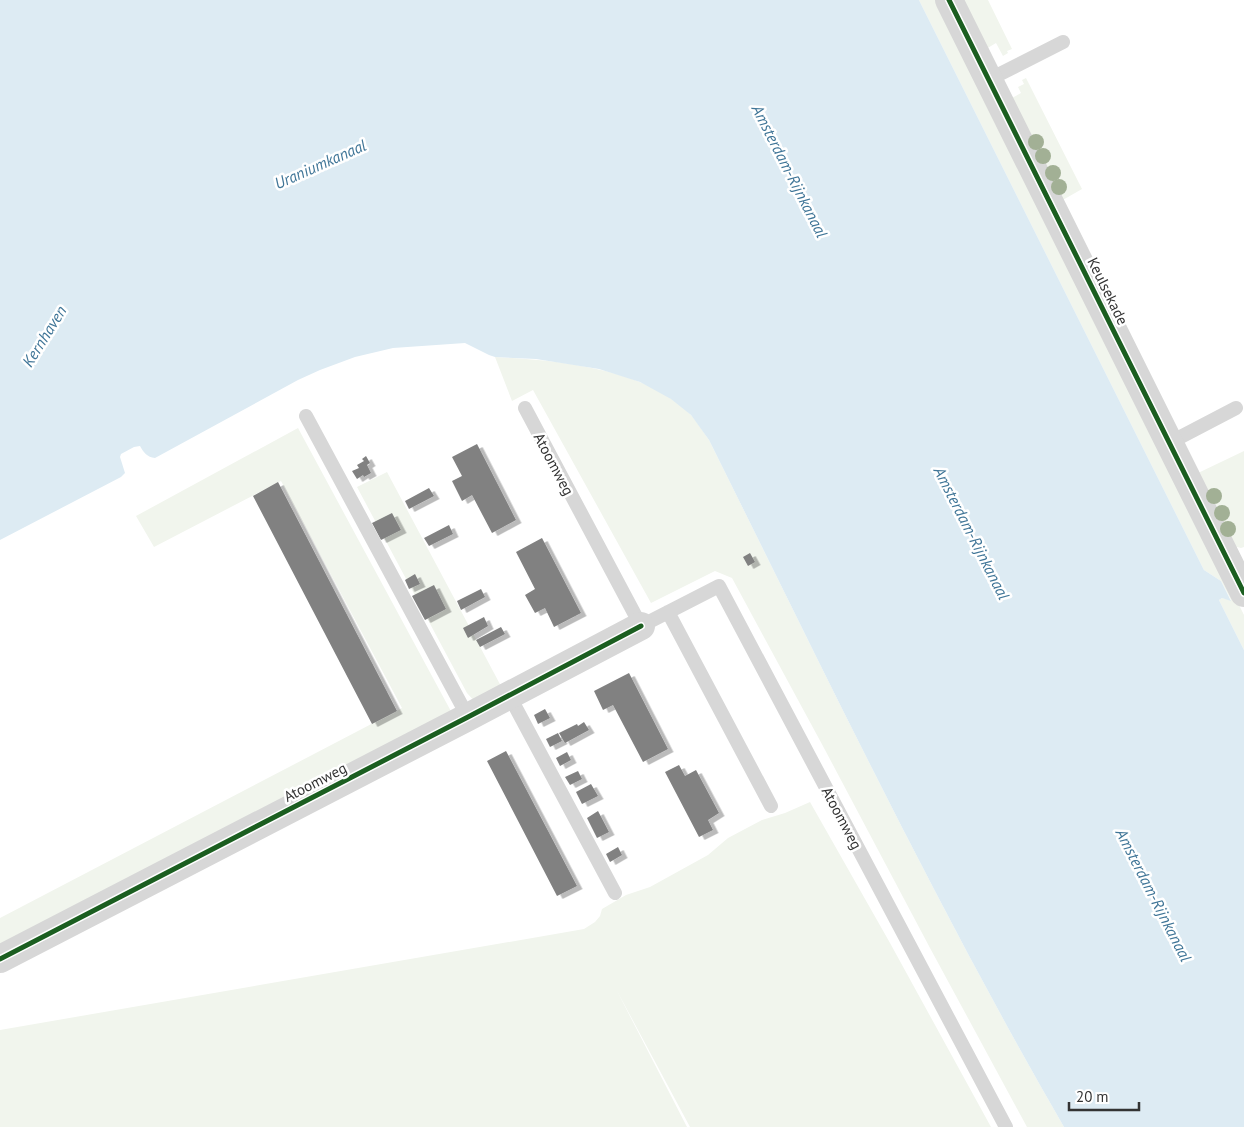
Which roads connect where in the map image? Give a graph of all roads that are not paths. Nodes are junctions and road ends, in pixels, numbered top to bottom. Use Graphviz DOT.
graph roads {
  1 [pos="949,0"];
  2 [pos="1063,42"];
  3 [pos="988,80"];
  4 [pos="525,408"];
  5 [pos="1236,408"];
  6 [pos="306,416"];
  7 [pos="1169,443"];
  8 [pos="1244,593"];
  9 [pos="668,612"];
  10 [pos="641,626"];
  11 [pos="509,695"];
  12 [pos="468,717"];
  13 [pos="771,806"];
  14 [pos="615,893"];
  15 [pos="0,959"];
  16 [pos="1006,1127"];
  1 -- 3 [label="street, Keulsekade"];
  2 -- 3 [label="lane"];
  3 -- 7 [label="street, Keulsekade"];
  4 -- 10 [label="lane, Atoomweg"];
  5 -- 7 [label="lane"];
  6 -- 12 [label="lane"];
  7 -- 8 [label="street, Keulsekade"];
  9 -- 10 [label="lane, Atoomweg"];
  9 -- 13 [label="lane"];
  9 -- 16 [label="lane, Atoomweg"];
  10 -- 11 [label="street, Atoomweg"];
  11 -- 12 [label="street, Atoomweg"];
  11 -- 14 [label="lane"];
  12 -- 15 [label="street, Atoomweg"];
}
